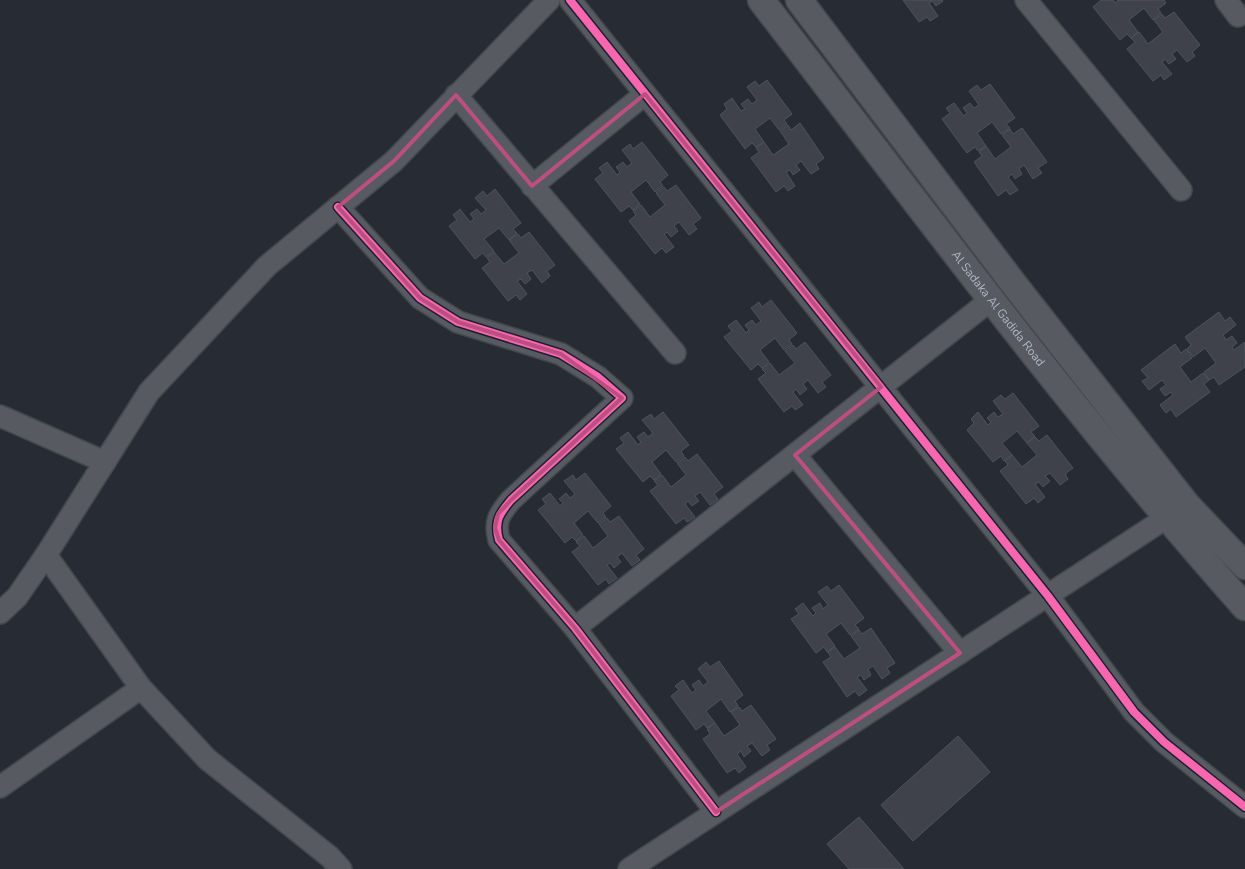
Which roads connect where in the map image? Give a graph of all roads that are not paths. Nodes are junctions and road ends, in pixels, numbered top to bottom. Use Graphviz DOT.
graph roads {
  1 [pos="549,0"];
  2 [pos="570,0"];
  3 [pos="761,0"];
  4 [pos="800,0"];
  5 [pos="1026,0"];
  6 [pos="645,94"];
  7 [pos="456,95"];
  8 [pos="532,186"];
  9 [pos="1181,190"];
  10 [pos="338,206"];
  11 [pos="992,299"];
  12 [pos="675,353"];
  13 [pos="881,387"];
  14 [pos="0,416"];
  15 [pos="795,455"];
  16 [pos="105,462"];
  17 [pos="1177,512"];
  18 [pos="46,555"];
  19 [pos="1245,566"];
  20 [pos="1048,596"];
  21 [pos="1245,607"];
  22 [pos="0,613"];
  23 [pos="575,628"];
  24 [pos="960,653"];
  25 [pos="141,688"];
  26 [pos="0,787"];
  27 [pos="1245,807"];
  28 [pos="716,812"];
  29 [pos="341,869"];
  30 [pos="629,869"];
  1 -- 7 [label="street"];
  2 -- 6 [label="street"];
  3 -- 11 [label="street, Al Sadaka Al Gadida Road"];
  4 -- 17 [label="street, Al Sadaka Al Gadida Road"];
  5 -- 9 [label="street"];
  6 -- 8 [label="street"];
  6 -- 13 [label="street"];
  7 -- 8 [label="street"];
  7 -- 10 [label="street"];
  8 -- 12 [label="street"];
  10 -- 16 [label="street"];
  10 -- 23 [label="street"];
  11 -- 13 [label="street"];
  11 -- 17 [label="street, Al Sadaka Al Gadida Road"];
  13 -- 15 [label="street"];
  13 -- 20 [label="street"];
  14 -- 16 [label="street"];
  15 -- 23 [label="street"];
  15 -- 24 [label="street"];
  16 -- 18 [label="street"];
  17 -- 19 [label="street, Al Sadaka Al Gadida Road"];
  17 -- 20 [label="street"];
  17 -- 21 [label="street, Al Sadaka Al Gadida Road"];
  18 -- 22 [label="street"];
  18 -- 25 [label="street"];
  20 -- 24 [label="street"];
  20 -- 27 [label="street"];
  23 -- 28 [label="street"];
  24 -- 28 [label="street"];
  25 -- 26 [label="street"];
  25 -- 29 [label="street"];
  28 -- 30 [label="street"];
}
